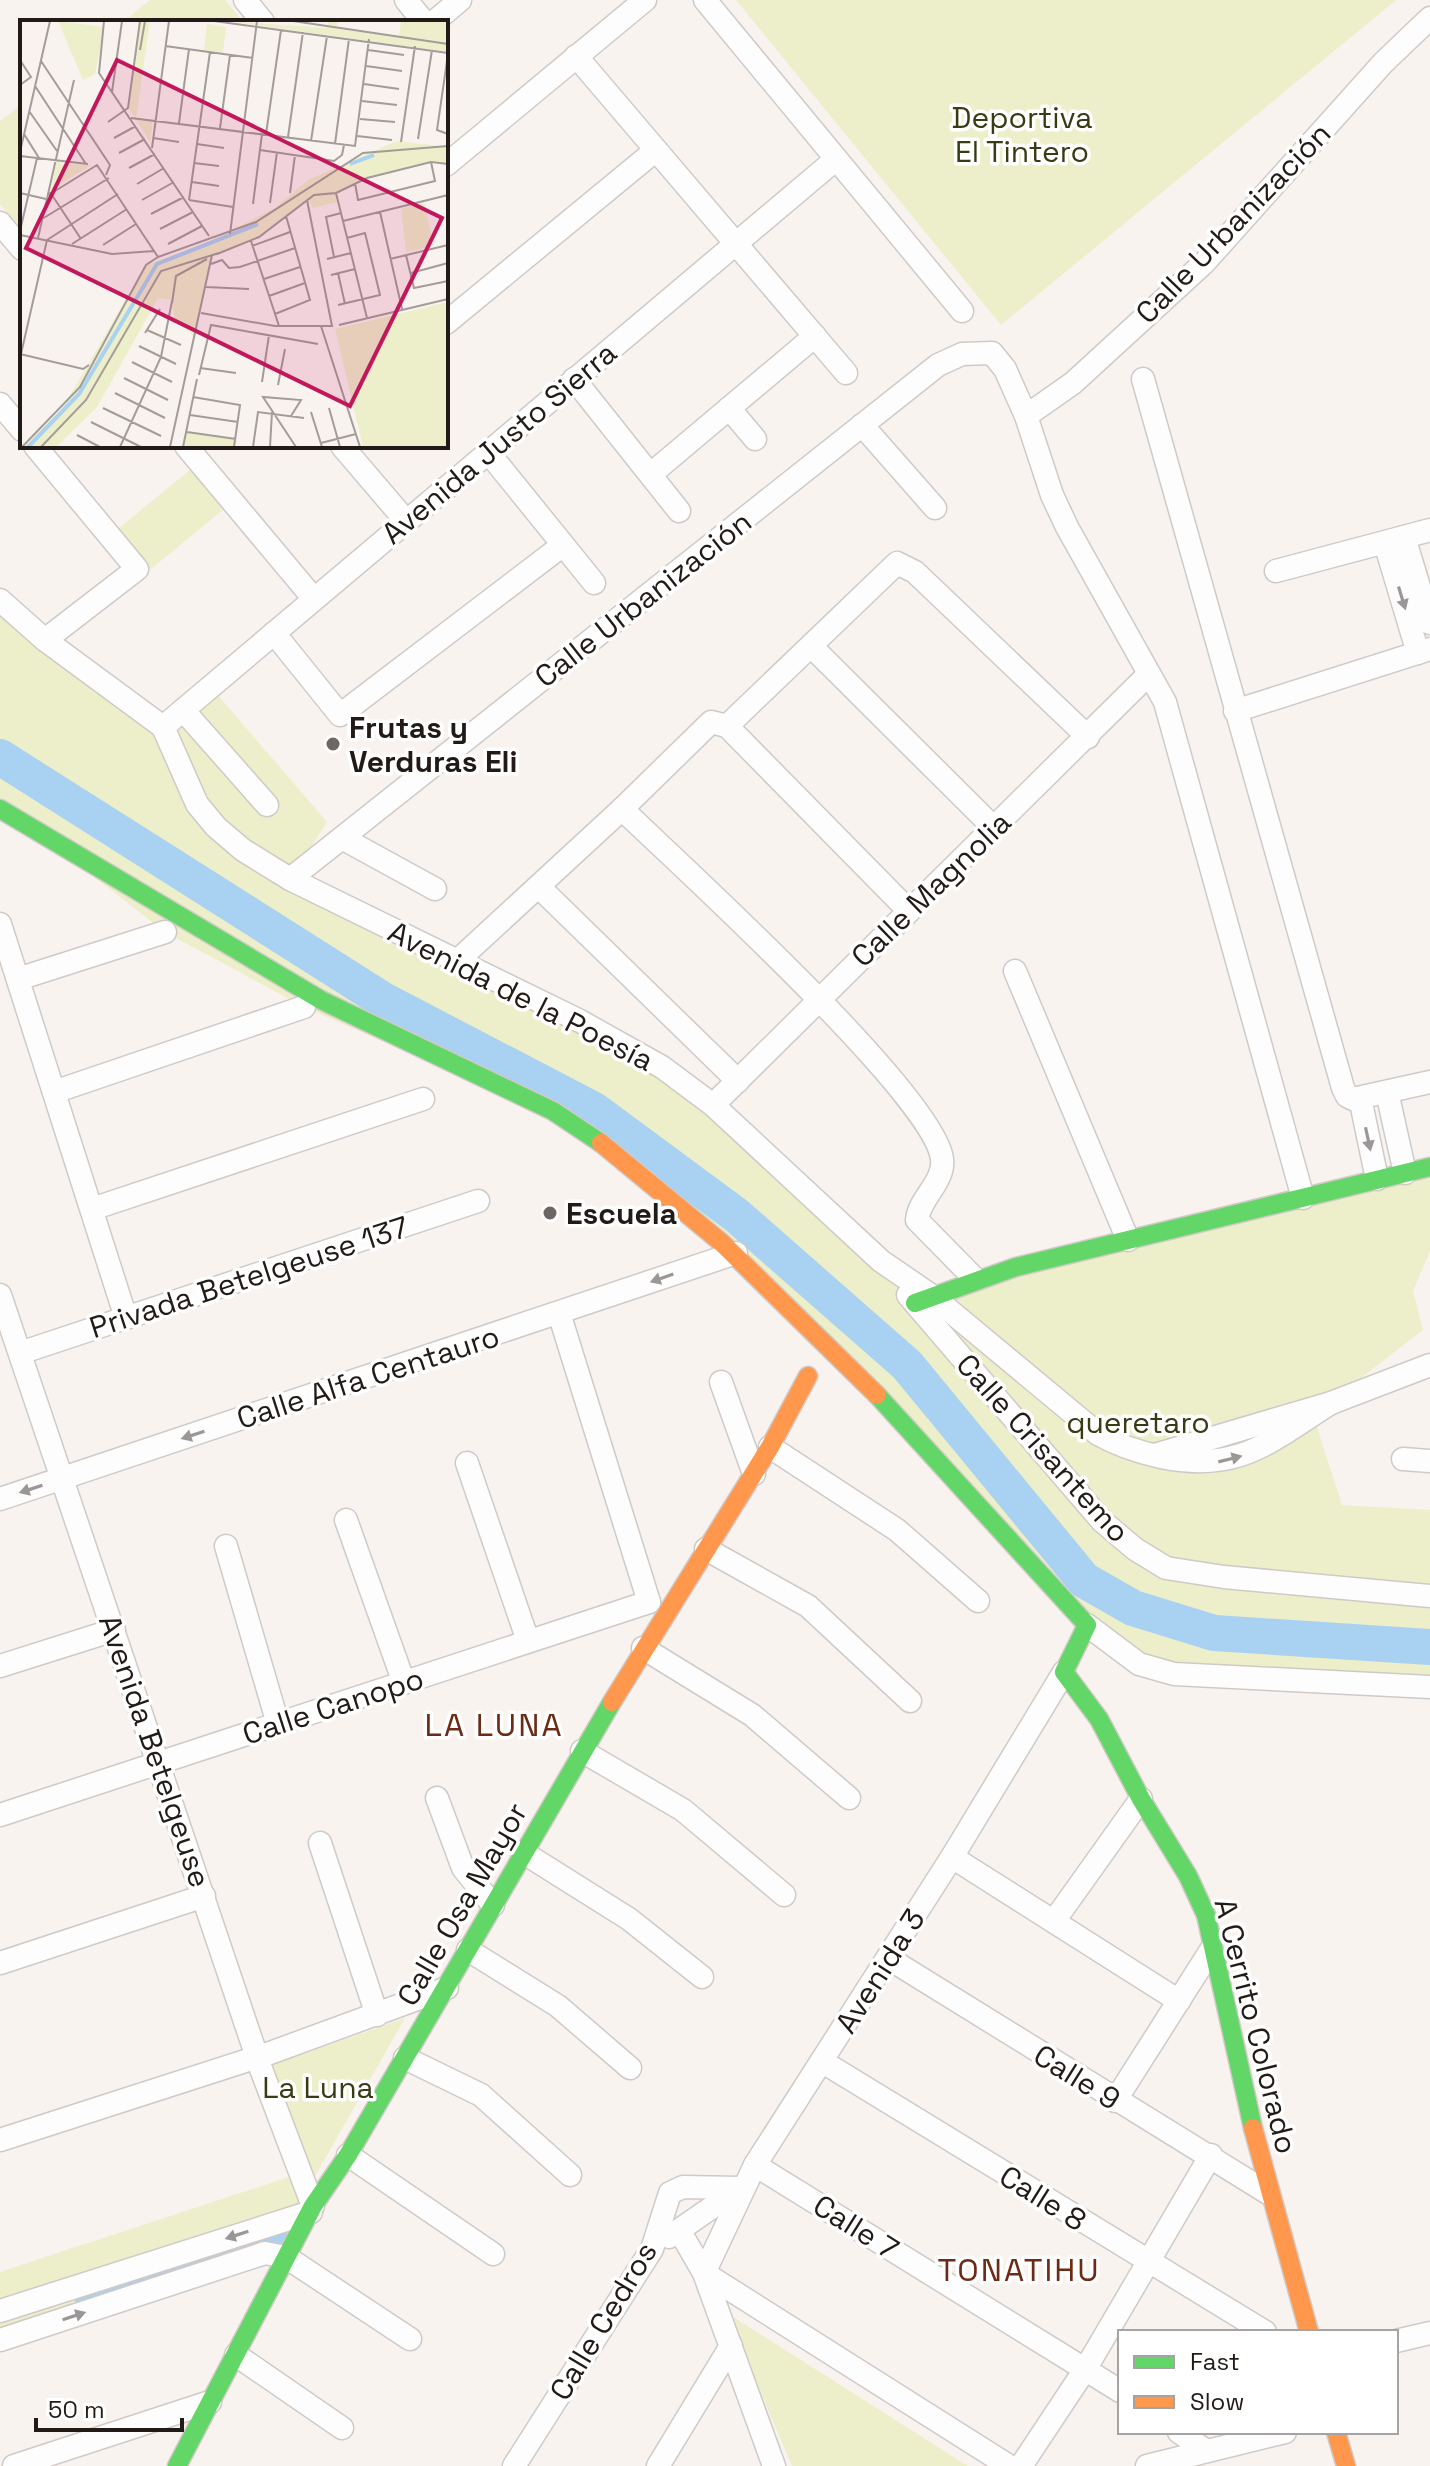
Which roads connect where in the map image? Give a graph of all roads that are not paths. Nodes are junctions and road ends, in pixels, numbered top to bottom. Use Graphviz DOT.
graph roads {
  1 [pos="245,0"];
  2 [pos="406,0"];
  3 [pos="460,0"];
  4 [pos="645,0"];
  5 [pos="705,0"];
  6 [pos="1430,18"];
  7 [pos="261,20"];
  8 [pos="422,20"];
  9 [pos="436,20"];
  10 [pos="576,56"];
  11 [pos="656,150"];
  12 [pos="835,160"];
  13 [pos="448,163"];
  14 [pos="0,223"];
  15 [pos="736,243"];
  16 [pos="20,247"];
  17 [pos="962,311"];
  18 [pos="448,321"];
  19 [pos="815,336"];
  20 [pos="846,373"];
  21 [pos="574,379"];
  22 [pos="1143,379"];
  23 [pos="0,404"];
  24 [pos="729,408"];
  25 [pos="1026,416"];
  26 [pos="862,425"];
  27 [pos="20,428"];
  28 [pos="755,439"];
  29 [pos="37,448"];
  30 [pos="188,448"];
  31 [pos="344,448"];
  32 [pos="488,452"];
  33 [pos="651,474"];
  34 [pos="935,508"];
  35 [pos="679,511"];
  36 [pos="406,521"];
  37 [pos="1430,530"];
  38 [pos="1394,540"];
  39 [pos="563,545"];
  40 [pos="1276,571"];
  41 [pos="594,583"];
  42 [pos="314,599"];
  43 [pos="0,600"];
  44 [pos="1430,623"];
  45 [pos="274,633"];
  46 [pos="45,640"];
  47 [pos="811,646"];
  48 [pos="1424,651"];
  49 [pos="1149,674"];
  50 [pos="183,710"];
  51 [pos="1235,711"];
  52 [pos="727,726"];
  53 [pos="163,727"];
  54 [pos="1088,737"];
  55 [pos="267,805"];
  56 [pos="0,809"];
  57 [pos="622,809"];
  58 [pos="994,828"];
  59 [pos="342,838"];
  60 [pos="290,879"];
  61 [pos="539,887"];
  62 [pos="435,889"];
  63 [pos="909,911"];
  64 [pos="0,924"];
  65 [pos="165,932"];
  66 [pos="455,963"];
  67 [pos="1015,971"];
  68 [pos="18,979"];
  69 [pos="818,1000"];
  70 [pos="304,1007"];
  71 [pos="738,1081"];
  72 [pos="1430,1082"];
  73 [pos="54,1092"];
  74 [pos="1387,1092"];
  75 [pos="1360,1098"];
  76 [pos="423,1099"];
  77 [pos="713,1105"];
  78 [pos="1430,1167"];
  79 [pos="1405,1173"];
  80 [pos="1377,1179"];
  81 [pos="1303,1198"];
  82 [pos="478,1201"];
  83 [pos="92,1209"];
  84 [pos="1128,1240"];
  85 [pos="736,1253"];
  86 [pos="975,1279"];
  87 [pos="0,1295"];
  88 [pos="923,1300"];
  89 [pos="559,1313"];
  90 [pos="126,1318"];
  91 [pos="5,1328"];
  92 [pos="20,1353"];
  93 [pos="1430,1365"];
  94 [pos="808,1376"];
  95 [pos="721,1382"];
  96 [pos="770,1447"];
  97 [pos="1403,1459"];
  98 [pos="1430,1461"];
  99 [pos="467,1463"];
  100 [pos="754,1474"];
  101 [pos="61,1479"];
  102 [pos="0,1499"];
  103 [pos="346,1520"];
  104 [pos="226,1546"];
  105 [pos="706,1549"];
  106 [pos="1430,1596"];
  107 [pos="978,1601"];
  108 [pos="656,1608"];
  109 [pos="1087,1625"];
  110 [pos="114,1630"];
  111 [pos="528,1641"];
  112 [pos="643,1648"];
  113 [pos="0,1666"];
  114 [pos="1064,1672"];
  115 [pos="404,1683"];
  116 [pos="1430,1687"];
  117 [pos="910,1701"];
  118 [pos="278,1724"];
  119 [pos="582,1751"];
  120 [pos="158,1763"];
  121 [pos="437,1798"];
  122 [pos="849,1798"];
  123 [pos="1141,1799"];
  124 [pos="0,1815"];
  125 [pos="320,1843"];
  126 [pos="524,1853"];
  127 [pos="952,1857"];
  128 [pos="784,1895"];
  129 [pos="204,1896"];
  130 [pos="493,1905"];
  131 [pos="1054,1921"];
  132 [pos="468,1950"];
  133 [pos="1211,1950"];
  134 [pos="888,1958"];
  135 [pos="0,1963"];
  136 [pos="702,1977"];
  137 [pos="447,1988"];
  138 [pos="1179,2001"];
  139 [pos="377,2015"];
  140 [pos="257,2057"];
  141 [pos="405,2058"];
  142 [pos="823,2062"];
  143 [pos="630,2068"];
  144 [pos="1115,2101"];
  145 [pos="0,2140"];
  146 [pos="348,2155"];
  147 [pos="1211,2155"];
  148 [pos="755,2165"];
  149 [pos="570,2175"];
  150 [pos="741,2188"];
  151 [pos="1268,2193"];
  152 [pos="312,2209"];
  153 [pos="679,2230"];
  154 [pos="652,2249"];
  155 [pos="493,2254"];
  156 [pos="286,2257"];
  157 [pos="1147,2263"];
  158 [pos="704,2273"];
  159 [pos="0,2311"];
  160 [pos="1262,2330"];
  161 [pos="1308,2330"];
  162 [pos="1430,2333"];
  163 [pos="410,2339"];
  164 [pos="0,2340"];
  165 [pos="1398,2341"];
  166 [pos="731,2346"];
  167 [pos="236,2355"];
  168 [pos="1086,2368"];
  169 [pos="1118,2390"];
  170 [pos="210,2402"];
  171 [pos="342,2428"];
  172 [pos="1182,2434"];
  173 [pos="1276,2434"];
  174 [pos="1337,2434"];
  175 [pos="1205,2450"];
  176 [pos="186,2462"];
  177 [pos="14,2466"];
  178 [pos="514,2466"];
  179 [pos="658,2466"];
  180 [pos="774,2466"];
  181 [pos="1009,2466"];
  182 [pos="1021,2466"];
  183 [pos="1147,2466"];
  184 [pos="1346,2466"];
  1 -- 7 [label="street"];
  2 -- 8 [label="street"];
  3 -- 9 [label="street"];
  4 -- 10 [label="street"];
  5 -- 12 [label="street"];
  6 -- 25 [label="street, Calle Urbanización"];
  10 -- 11 [label="street"];
  10 -- 13 [label="street"];
  11 -- 15 [label="street"];
  11 -- 18 [label="street"];
  12 -- 15 [label="street, Avenida Justo Sierra"];
  12 -- 17 [label="street"];
  14 -- 16 [label="street"];
  15 -- 19 [label="street"];
  15 -- 21 [label="street, Avenida Justo Sierra"];
  19 -- 20 [label="street"];
  19 -- 24 [label="street"];
  21 -- 32 [label="street, Avenida Justo Sierra"];
  21 -- 33 [label="street"];
  22 -- 51 [label="street"];
  23 -- 27 [label="street"];
  24 -- 28 [label="street"];
  24 -- 33 [label="street"];
  25 -- 26 [label="street, Calle Urbanización"];
  25 -- 49 [label="street"];
  26 -- 34 [label="street"];
  26 -- 59 [label="street, Calle Urbanización"];
  29 -- 46 [label="street"];
  30 -- 42 [label="street"];
  31 -- 36 [label="street"];
  32 -- 36 [label="street, Avenida Justo Sierra"];
  32 -- 39 [label="street"];
  33 -- 35 [label="street"];
  36 -- 42 [label="street, Avenida Justo Sierra"];
  37 -- 38 [label="street"];
  38 -- 40 [label="street"];
  38 -- 44 [label="street"];
  38 -- 48 [label="street, one-way"];
  39 -- 41 [label="street"];
  39 -- 45 [label="street"];
  42 -- 45 [label="street, Avenida Justo Sierra"];
  43 -- 46 [label="street"];
  45 -- 50 [label="street, Avenida Justo Sierra"];
  46 -- 53 [label="street"];
  47 -- 52 [label="street"];
  47 -- 54 [label="street"];
  47 -- 58 [label="street"];
  48 -- 51 [label="street"];
  49 -- 54 [label="street, Calle Magnolia"];
  49 -- 81 [label="street"];
  50 -- 53 [label="street, Avenida Justo Sierra"];
  50 -- 55 [label="street"];
  51 -- 75 [label="street"];
  52 -- 57 [label="street"];
  52 -- 63 [label="street"];
  53 -- 60 [label="street, Avenida de la Poesía"];
  54 -- 58 [label="street, Calle Magnolia"];
  56 -- 85 [label="main road"];
  57 -- 61 [label="street"];
  57 -- 69 [label="street"];
  58 -- 63 [label="street, Calle Magnolia"];
  59 -- 60 [label="street, Calle Urbanización"];
  59 -- 62 [label="street"];
  60 -- 66 [label="street, Avenida de la Poesía"];
  61 -- 66 [label="street"];
  61 -- 71 [label="street"];
  63 -- 69 [label="street, Calle Magnolia"];
  64 -- 68 [label="street"];
  65 -- 68 [label="street"];
  66 -- 77 [label="street, Avenida de la Poesía"];
  67 -- 84 [label="street"];
  68 -- 73 [label="street"];
  69 -- 71 [label="street, Calle Magnolia"];
  69 -- 86 [label="street"];
  70 -- 73 [label="street"];
  71 -- 77 [label="street, Calle Magnolia"];
  72 -- 74 [label="street"];
  73 -- 83 [label="street"];
  74 -- 75 [label="street"];
  74 -- 79 [label="street"];
  75 -- 80 [label="street, one-way"];
  76 -- 83 [label="street"];
  77 -- 88 [label="street, Avenida de la Poesía"];
  78 -- 79 [label="main road"];
  79 -- 80 [label="main road"];
  80 -- 81 [label="main road"];
  81 -- 84 [label="main road"];
  82 -- 90 [label="street, Privada Betelgeuse 137"];
  83 -- 90 [label="street"];
  84 -- 86 [label="main road"];
  85 -- 89 [label="street, Calle Alfa Centauro, one-way"];
  85 -- 109 [label="main road"];
  86 -- 88 [label="main road"];
  87 -- 91 [label="street, Avenida Betelgeuse"];
  88 -- 93 [label="street"];
  88 -- 106 [label="street, Calle Crisantemo"];
  89 -- 101 [label="street, Calle Alfa Centauro, one-way"];
  89 -- 108 [label="street"];
  90 -- 92 [label="street, Privada Betelgeuse 137"];
  91 -- 92 [label="street, Avenida Betelgeuse"];
  92 -- 101 [label="street, Avenida Betelgeuse"];
  94 -- 96 [label="main road, Calle Osa Mayor"];
  95 -- 100 [label="street"];
  96 -- 100 [label="main road, Calle Osa Mayor"];
  96 -- 107 [label="street"];
  97 -- 98 [label="street"];
  99 -- 111 [label="street"];
  100 -- 105 [label="main road, Calle Osa Mayor"];
  101 -- 102 [label="street, Calle Alfa Centauro, one-way"];
  101 -- 110 [label="street, Avenida Betelgeuse"];
  103 -- 115 [label="street"];
  104 -- 118 [label="street"];
  105 -- 108 [label="main road, Calle Osa Mayor"];
  105 -- 117 [label="street"];
  108 -- 111 [label="street, Calle Canopo"];
  108 -- 112 [label="main road, Calle Osa Mayor"];
  109 -- 114 [label="main road"];
  109 -- 116 [label="street"];
  110 -- 113 [label="street"];
  110 -- 120 [label="street, Avenida Betelgeuse"];
  111 -- 115 [label="street, Calle Canopo"];
  112 -- 119 [label="main road, Calle Osa Mayor"];
  112 -- 122 [label="street"];
  114 -- 123 [label="main road, A Cerrito Colorado"];
  114 -- 127 [label="street, Avenida 3"];
  115 -- 118 [label="street, Calle Canopo"];
  118 -- 120 [label="street, Calle Canopo"];
  119 -- 126 [label="main road, Calle Osa Mayor"];
  119 -- 128 [label="street"];
  120 -- 124 [label="street, Calle Canopo"];
  120 -- 129 [label="street, Avenida Betelgeuse"];
  121 -- 130 [label="street"];
  123 -- 131 [label="street"];
  123 -- 133 [label="main road, A Cerrito Colorado"];
  125 -- 139 [label="street"];
  126 -- 130 [label="main road, Calle Osa Mayor"];
  126 -- 136 [label="street"];
  127 -- 131 [label="street"];
  127 -- 134 [label="street, Avenida 3"];
  129 -- 135 [label="street"];
  129 -- 140 [label="street, Avenida Betelgeuse"];
  130 -- 132 [label="main road, Calle Osa Mayor"];
  131 -- 138 [label="street"];
  132 -- 137 [label="main road, Calle Osa Mayor"];
  132 -- 143 [label="street"];
  133 -- 138 [label="street"];
  133 -- 151 [label="main road, A Cerrito Colorado"];
  134 -- 142 [label="street, Avenida 3"];
  134 -- 144 [label="street, Calle 9"];
  137 -- 139 [label="street"];
  137 -- 141 [label="main road, Calle Osa Mayor"];
  138 -- 144 [label="street"];
  139 -- 140 [label="street"];
  140 -- 145 [label="street"];
  140 -- 152 [label="street, Avenida Betelgeuse"];
  141 -- 146 [label="main road, Calle Osa Mayor"];
  141 -- 149 [label="street"];
  142 -- 148 [label="street, Avenida 3"];
  142 -- 157 [label="street, Calle 8"];
  144 -- 147 [label="street, Calle 9"];
  146 -- 152 [label="main road, Calle Osa Mayor"];
  146 -- 155 [label="street"];
  147 -- 151 [label="street, Calle 9"];
  147 -- 157 [label="street"];
  148 -- 150 [label="street, Avenida 3"];
  148 -- 168 [label="street, Calle 7"];
  150 -- 153 [label="street"];
  150 -- 154 [label="street, Calle Cedros"];
  150 -- 158 [label="street, Avenida 3"];
  151 -- 161 [label="main road, A Cerrito Colorado"];
  152 -- 156 [label="main road, Calle Osa Mayor"];
  152 -- 159 [label="street, one-way"];
  153 -- 154 [label="street"];
  153 -- 158 [label="street"];
  154 -- 178 [label="street, Calle Cedros"];
  156 -- 163 [label="street"];
  164 -- 156 [label="street, one-way"];
  156 -- 167 [label="main road, Calle Osa Mayor"];
  157 -- 160 [label="street, Calle 8"];
  157 -- 168 [label="street"];
  158 -- 166 [label="street"];
  158 -- 181 [label="street"];
  162 -- 165 [label="street"];
  166 -- 179 [label="street"];
  166 -- 180 [label="street"];
  167 -- 170 [label="main road, Calle Osa Mayor"];
  167 -- 171 [label="street"];
  168 -- 169 [label="street, Calle 7"];
  168 -- 182 [label="street"];
  170 -- 176 [label="main road, Calle Osa Mayor"];
  170 -- 177 [label="street"];
  172 -- 175 [label="street"];
  173 -- 175 [label="street"];
  174 -- 184 [label="main road"];
  175 -- 183 [label="street"];
}
